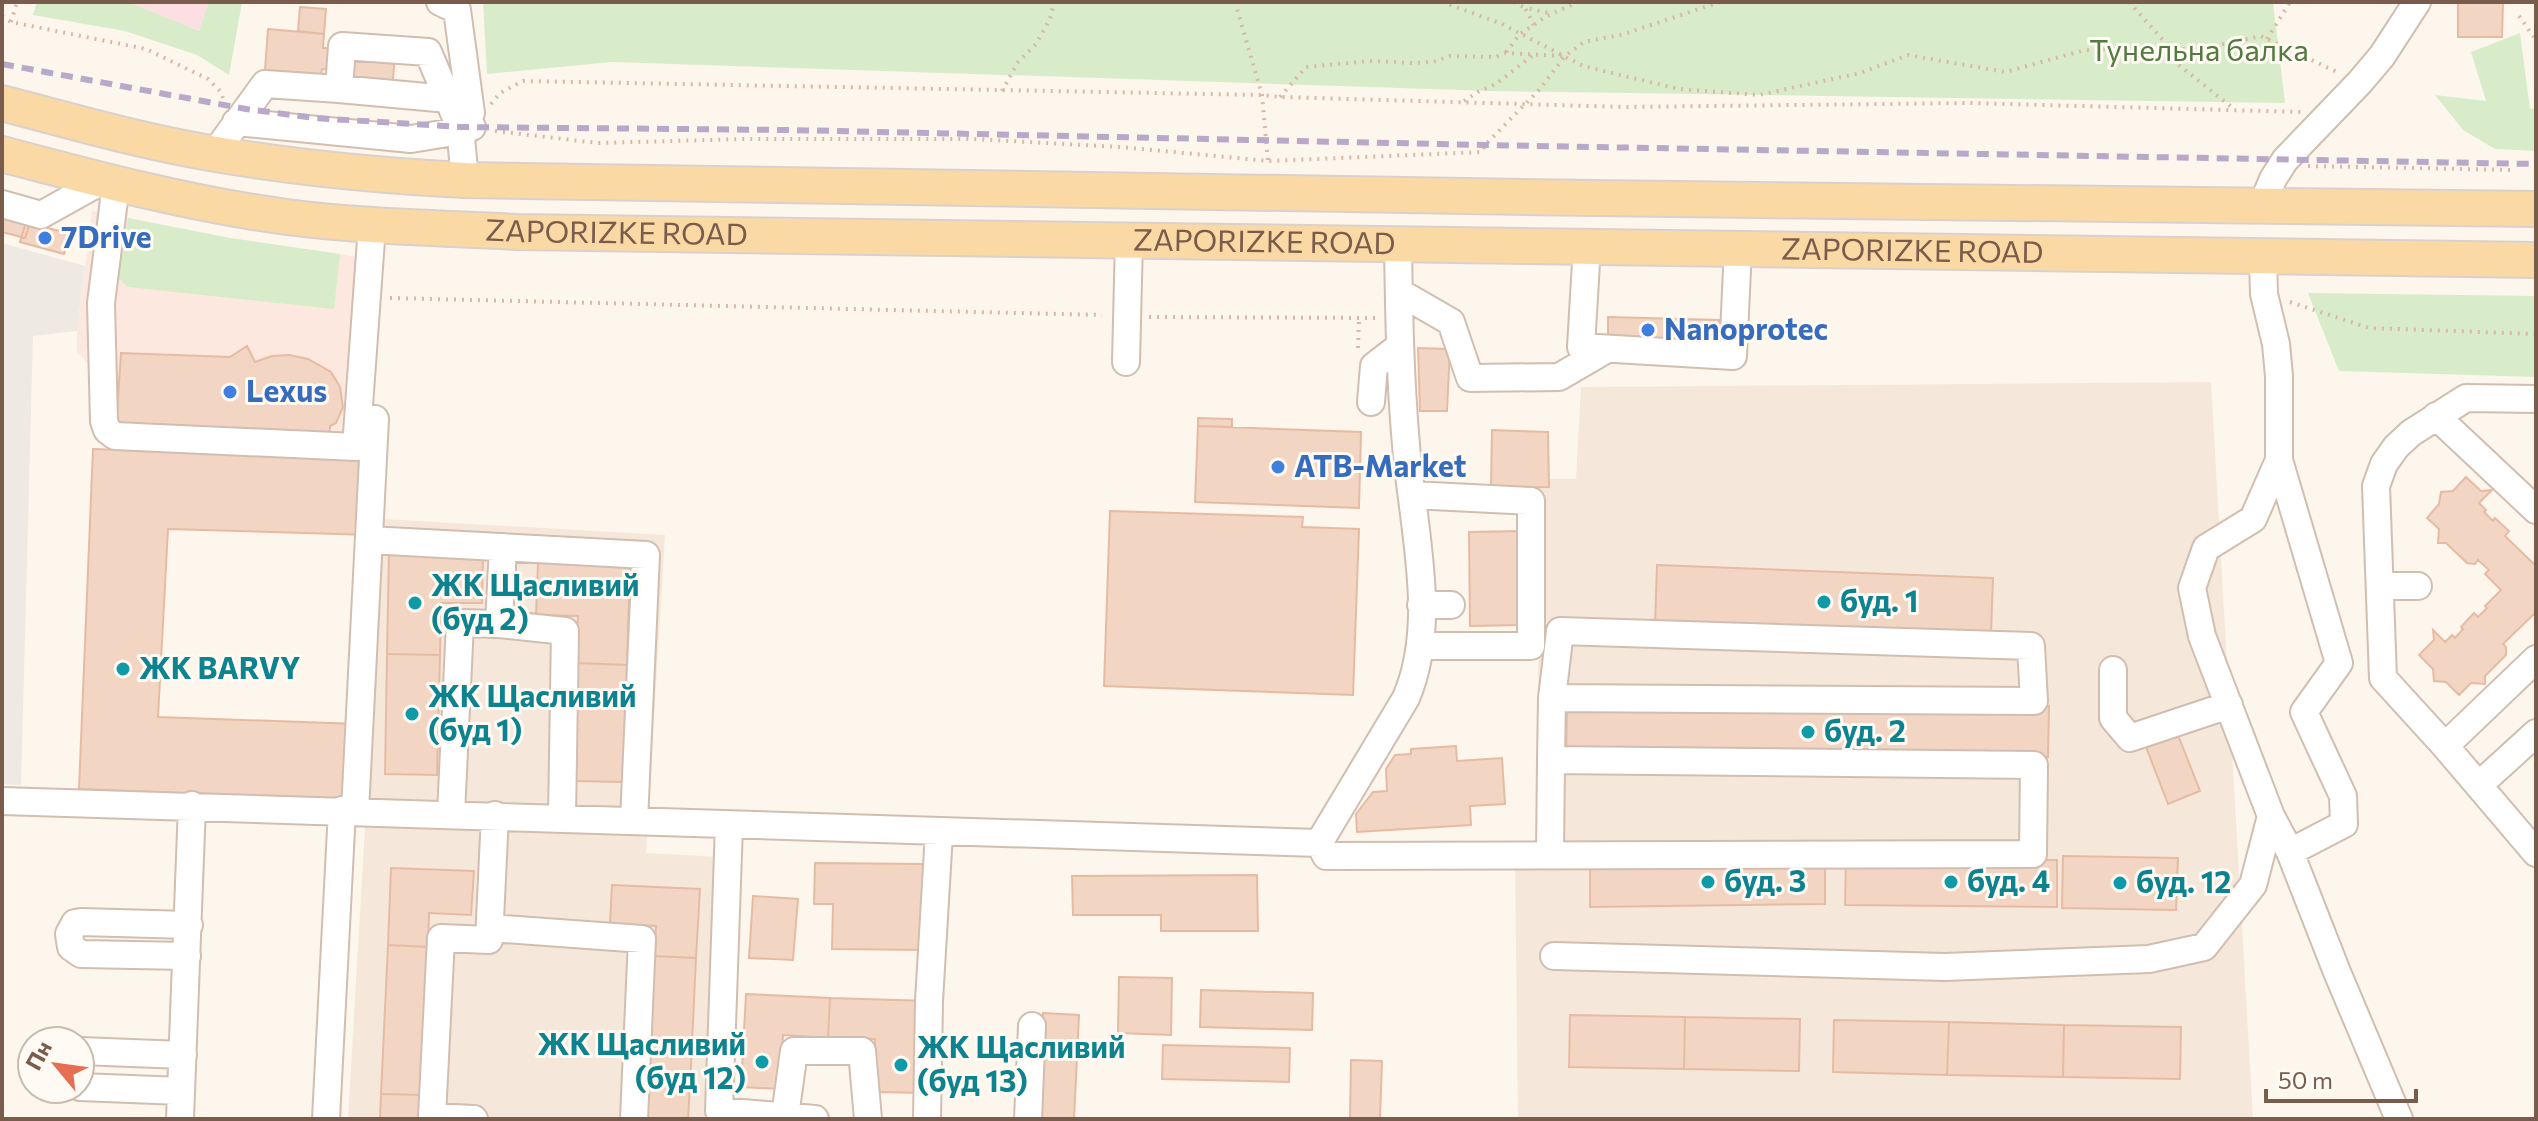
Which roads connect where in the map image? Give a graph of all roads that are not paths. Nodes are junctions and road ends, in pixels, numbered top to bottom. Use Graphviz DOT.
graph roads {
  1 [pos="440,2"];
  2 [pos="2417,2"];
  3 [pos="339,89"];
  4 [pos="448,99"];
  5 [pos="2,103"];
  6 [pos="236,122"];
  7 [pos="464,128"];
  8 [pos="2,154"];
  9 [pos="214,154"];
  10 [pos="465,180"];
  11 [pos="109,183"];
  12 [pos="2,204"];
  13 [pos="2262,205"];
  14 [pos="2536,209"];
  15 [pos="372,226"];
  16 [pos="1129,239"];
  17 [pos="1398,244"];
  18 [pos="1587,246"];
  19 [pos="1738,248"];
  20 [pos="2263,257"];
  21 [pos="2536,260"];
  22 [pos="368,267"];
  23 [pos="1399,305"];
  24 [pos="1400,346"];
  25 [pos="1607,349"];
  26 [pos="1126,362"];
  27 [pos="2536,399"];
  28 [pos="1371,402"];
  29 [pos="2436,416"];
  30 [pos="2279,460"];
  31 [pos="1412,495"];
  32 [pos="2536,510"];
  33 [pos="369,540"];
  34 [pos="503,547"];
  35 [pos="2380,586"];
  36 [pos="2418,586"];
  37 [pos="1421,605"];
  38 [pos="1451,605"];
  39 [pos="499,624"];
  40 [pos="1420,646"];
  41 [pos="2536,659"];
  42 [pos="2113,670"];
  43 [pos="1552,698"];
  44 [pos="2229,705"];
  45 [pos="2536,733"];
  46 [pos="2445,746"];
  47 [pos="1551,760"];
  48 [pos="2479,785"];
  49 [pos="2,801"];
  50 [pos="192,805"];
  51 [pos="348,811"];
  52 [pos="451,814"];
  53 [pos="495,815"];
  54 [pos="2271,816"];
  55 [pos="562,818"];
  56 [pos="634,821"];
  57 [pos="729,825"];
  58 [pos="939,833"];
  59 [pos="1319,843"];
  60 [pos="2290,852"];
  61 [pos="2536,853"];
  62 [pos="1550,855"];
  63 [pos="189,925"];
  64 [pos="490,928"];
  65 [pos="187,956"];
  66 [pos="1554,956"];
  67 [pos="1032,1026"];
  68 [pos="96,1052"];
  69 [pos="183,1055"];
  70 [pos="96,1088"];
  71 [pos="181,1091"];
  72 [pos="785,1116"];
  73 [pos="180,1119"];
  74 [pos="326,1119"];
  75 [pos="474,1119"];
  76 [pos="634,1119"];
  77 [pos="815,1119"];
  78 [pos="868,1119"];
  79 [pos="927,1119"];
  80 [pos="1028,1119"];
  81 [pos="2399,1119"];
  1 -- 7 [label="street"];
  2 -- 13 [label="street"];
  3 -- 4 [label="street"];
  3 -- 4 [label="street"];
  3 -- 6 [label="street"];
  4 -- 7 [label="street"];
  5 -- 9 [label="main road, ZAPORIZKE ROAD"];
  6 -- 7 [label="street"];
  6 -- 9 [label="street"];
  7 -- 10 [label="street"];
  8 -- 11 [label="main road, ZAPORIZKE ROAD"];
  9 -- 10 [label="main road, ZAPORIZKE ROAD"];
  10 -- 13 [label="main road, ZAPORIZKE ROAD"];
  11 -- 12 [label="street"];
  11 -- 15 [label="main road, ZAPORIZKE ROAD"];
  11 -- 22 [label="street"];
  13 -- 14 [label="main road, ZAPORIZKE ROAD"];
  13 -- 20 [label="main road"];
  15 -- 16 [label="main road, ZAPORIZKE ROAD"];
  15 -- 22 [label="street"];
  16 -- 17 [label="main road, ZAPORIZKE ROAD"];
  16 -- 26 [label="street"];
  17 -- 18 [label="main road, ZAPORIZKE ROAD"];
  17 -- 23 [label="street"];
  18 -- 19 [label="main road, ZAPORIZKE ROAD"];
  18 -- 25 [label="street"];
  19 -- 20 [label="main road, ZAPORIZKE ROAD"];
  19 -- 25 [label="street"];
  20 -- 21 [label="main road, ZAPORIZKE ROAD"];
  20 -- 30 [label="street"];
  22 -- 33 [label="street"];
  23 -- 24 [label="street"];
  23 -- 25 [label="street"];
  24 -- 28 [label="street"];
  24 -- 31 [label="street"];
  27 -- 29 [label="street"];
  29 -- 32 [label="street"];
  29 -- 35 [label="street"];
  30 -- 44 [label="street"];
  30 -- 60 [label="street"];
  31 -- 37 [label="street"];
  31 -- 40 [label="street"];
  33 -- 34 [label="street"];
  33 -- 51 [label="street"];
  34 -- 39 [label="street"];
  34 -- 56 [label="street"];
  35 -- 36 [label="street"];
  35 -- 46 [label="street"];
  37 -- 38 [label="street"];
  37 -- 40 [label="street"];
  39 -- 52 [label="street"];
  39 -- 55 [label="street"];
  40 -- 59 [label="street"];
  41 -- 46 [label="street"];
  42 -- 44 [label="street"];
  43 -- 43 [label="street"];
  43 -- 47 [label="street"];
  44 -- 54 [label="street"];
  45 -- 48 [label="street"];
  46 -- 48 [label="street"];
  47 -- 62 [label="street"];
  47 -- 62 [label="street"];
  48 -- 61 [label="street"];
  49 -- 50 [label="street"];
  50 -- 51 [label="street"];
  50 -- 63 [label="street"];
  51 -- 52 [label="street"];
  51 -- 74 [label="street"];
  52 -- 53 [label="street"];
  53 -- 55 [label="street"];
  53 -- 64 [label="street"];
  54 -- 60 [label="street"];
  54 -- 66 [label="street"];
  55 -- 56 [label="street"];
  56 -- 57 [label="street"];
  57 -- 58 [label="street"];
  57 -- 72 [label="street"];
  58 -- 59 [label="street"];
  58 -- 79 [label="street"];
  59 -- 62 [label="street"];
  60 -- 81 [label="street"];
  63 -- 65 [label="street"];
  63 -- 65 [label="street"];
  64 -- 75 [label="street"];
  64 -- 76 [label="street"];
  65 -- 69 [label="street"];
  67 -- 80 [label="street"];
  68 -- 69 [label="street"];
  69 -- 71 [label="street"];
  70 -- 71 [label="street"];
  71 -- 73 [label="street"];
  72 -- 77 [label="street"];
  72 -- 78 [label="street"];
}
